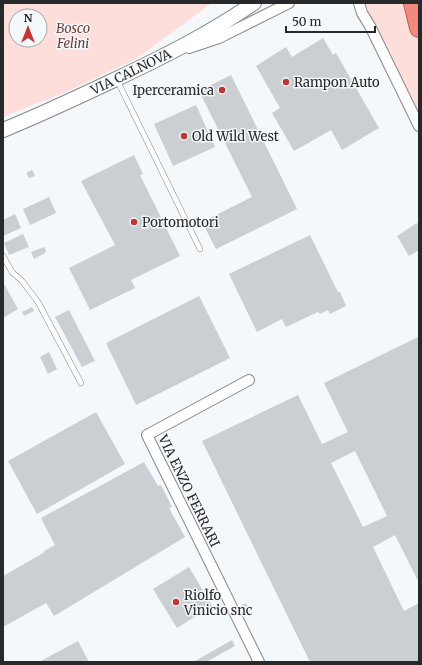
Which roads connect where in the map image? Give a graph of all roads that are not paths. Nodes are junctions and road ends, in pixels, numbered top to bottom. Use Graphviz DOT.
graph roads {
  1 [pos="254,3"];
  2 [pos="289,3"];
  3 [pos="350,3"];
  4 [pos="413,3"];
  5 [pos="361,8"];
  6 [pos="419,28"];
  7 [pos="166,55"];
  8 [pos="116,79"];
  9 [pos="419,126"];
  10 [pos="3,130"];
  11 [pos="200,248"];
  12 [pos="3,256"];
  13 [pos="248,380"];
  14 [pos="81,383"];
  15 [pos="259,662"];
  1 -- 7 [label="main road, VIA CALNOVA"];
  2 -- 7 [label="street"];
  3 -- 5 [label="street"];
  4 -- 6 [label="highway"];
  5 -- 9 [label="street"];
  7 -- 8 [label="main road, VIA CALNOVA"];
  8 -- 10 [label="main road, VIA CALNOVA"];
  8 -- 11 [label="lane"];
  12 -- 14 [label="lane"];
  13 -- 15 [label="street, VIA ENZO FERRARI"];
}
